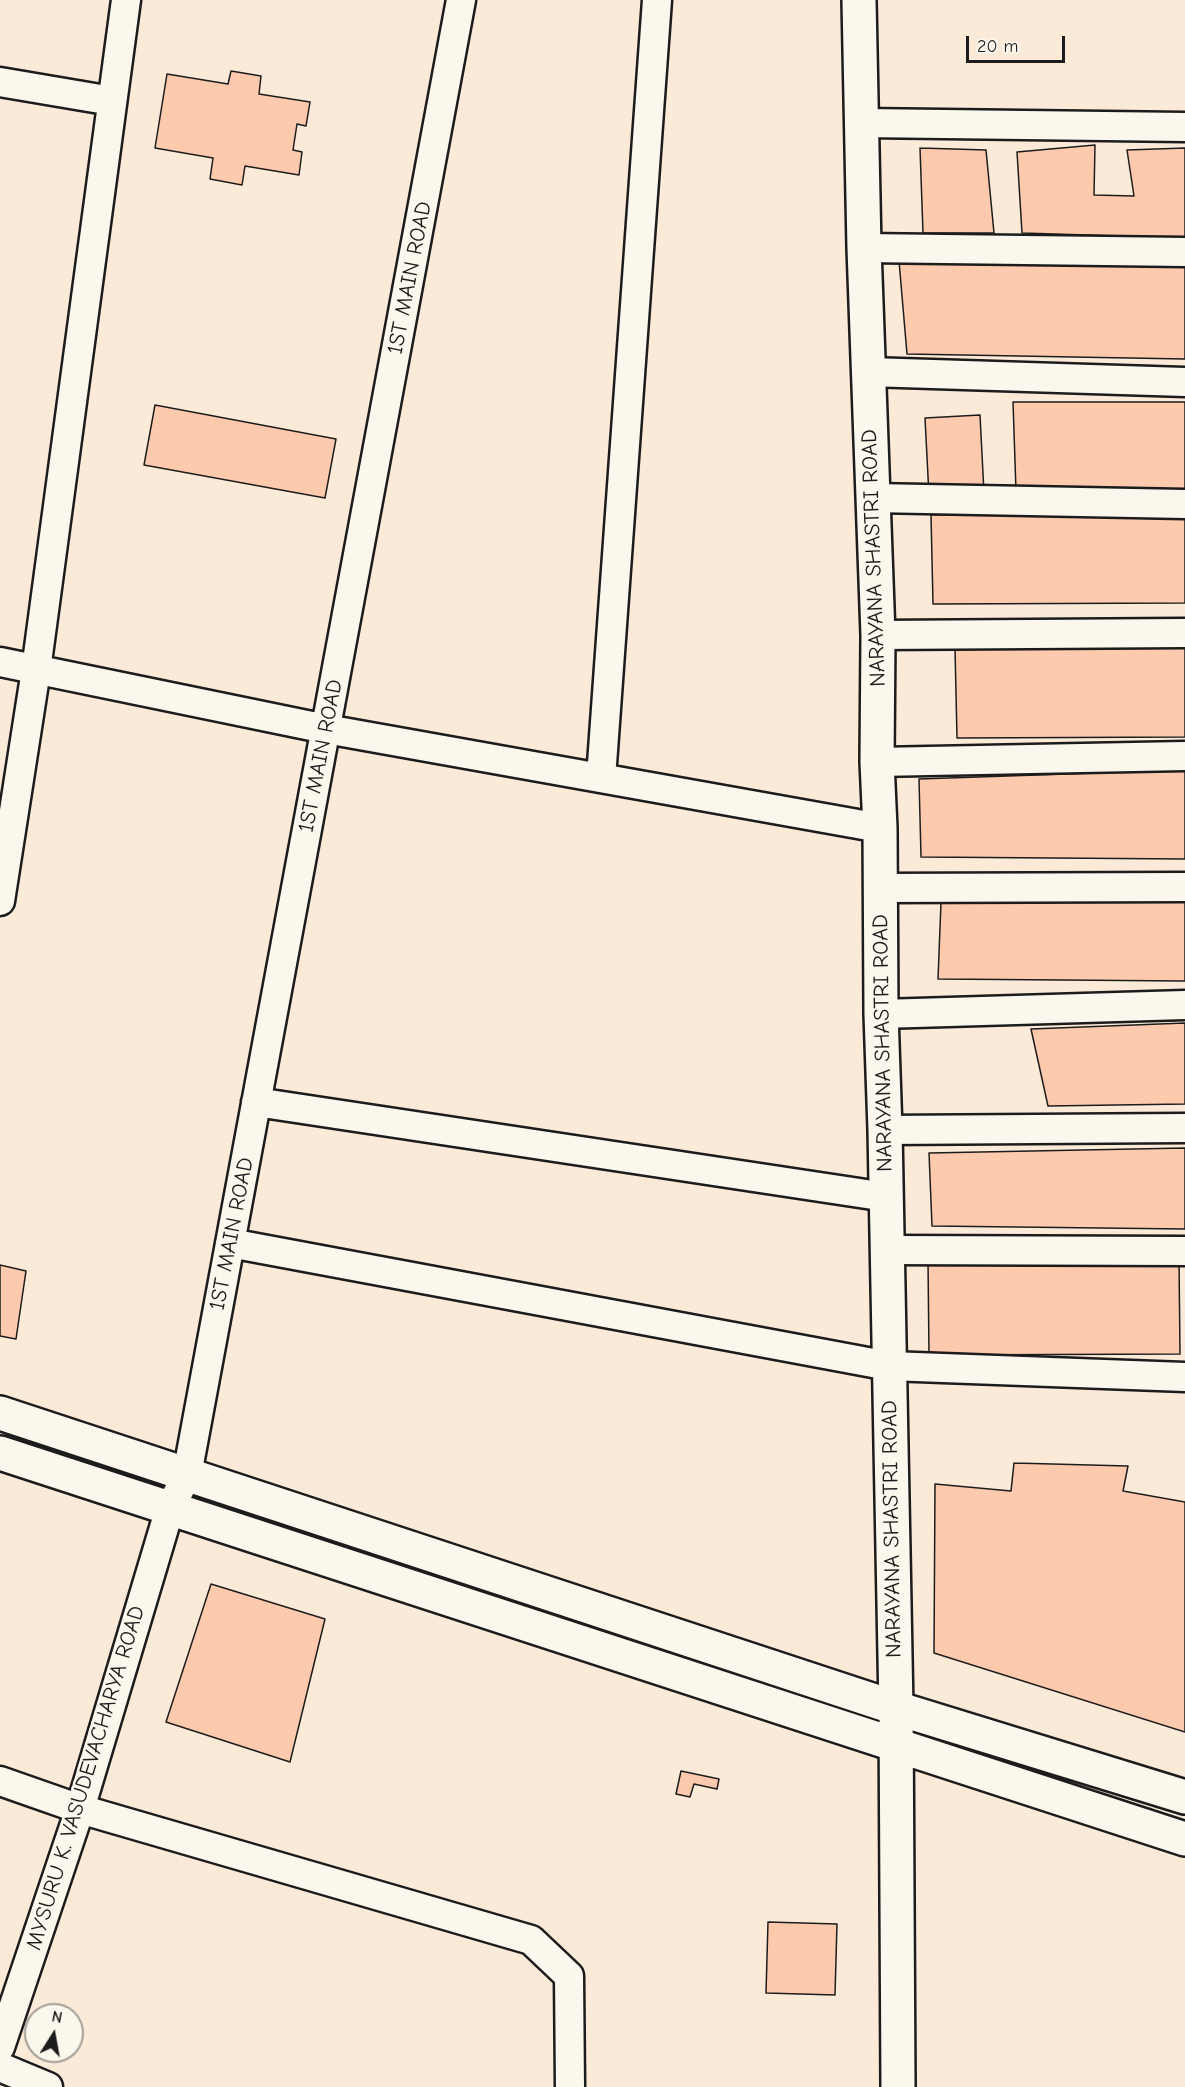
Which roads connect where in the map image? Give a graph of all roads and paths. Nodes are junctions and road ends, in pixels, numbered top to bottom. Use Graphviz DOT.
graph roads {
  1 [pos="126,0"];
  2 [pos="461,0"];
  3 [pos="657,0"];
  4 [pos="859,0"];
  5 [pos="0,82"];
  6 [pos="112,101"];
  7 [pos="863,123"];
  8 [pos="1185,128"];
  9 [pos="864,248"];
  10 [pos="1185,252"];
  11 [pos="868,372"];
  12 [pos="1185,382"];
  13 [pos="873,498"];
  14 [pos="1185,504"];
  15 [pos="1185,633"];
  16 [pos="878,634"];
  17 [pos="0,662"];
  18 [pos="36,670"];
  19 [pos="326,729"];
  20 [pos="1185,756"];
  21 [pos="877,762"];
  22 [pos="601,778"];
  23 [pos="880,828"];
  24 [pos="1185,887"];
  25 [pos="881,888"];
  26 [pos="0,901"];
  27 [pos="1185,1005"];
  28 [pos="881,1014"];
  29 [pos="256,1102"];
  30 [pos="1185,1128"];
  31 [pos="885,1130"];
  32 [pos="886,1197"];
  33 [pos="230,1243"];
  34 [pos="887,1250"];
  35 [pos="1185,1251"];
  36 [pos="889,1366"];
  37 [pos="1185,1377"];
  38 [pos="0,1413"];
  39 [pos="0,1453"];
  40 [pos="187,1475"];
  41 [pos="170,1508"];
  42 [pos="896,1708"];
  43 [pos="896,1745"];
  44 [pos="0,1782"];
  45 [pos="1185,1797"];
  46 [pos="80,1809"];
  47 [pos="1185,1839"];
  48 [pos="0,2047"];
  49 [pos="0,2067"];
  50 [pos="48,2087"];
  51 [pos="570,2087"];
  52 [pos="898,2087"];
  1 -- 6 [label="street"];
  2 -- 19 [label="street, 1ST MAIN ROAD"];
  3 -- 22 [label="street"];
  4 -- 7 [label="street, NARAYANA SHASTRI ROAD"];
  5 -- 6 [label="street"];
  6 -- 18 [label="street"];
  7 -- 8 [label="street"];
  7 -- 9 [label="street, NARAYANA SHASTRI ROAD"];
  9 -- 10 [label="street"];
  9 -- 11 [label="street, NARAYANA SHASTRI ROAD"];
  11 -- 12 [label="street"];
  11 -- 13 [label="street, NARAYANA SHASTRI ROAD"];
  13 -- 14 [label="street"];
  13 -- 16 [label="street, NARAYANA SHASTRI ROAD"];
  15 -- 16 [label="street"];
  16 -- 21 [label="street, NARAYANA SHASTRI ROAD"];
  17 -- 18 [label="street"];
  18 -- 19 [label="street"];
  18 -- 26 [label="street"];
  19 -- 22 [label="street"];
  19 -- 29 [label="street, 1ST MAIN ROAD"];
  20 -- 21 [label="street"];
  21 -- 23 [label="street, NARAYANA SHASTRI ROAD"];
  22 -- 23 [label="street"];
  23 -- 25 [label="street, NARAYANA SHASTRI ROAD"];
  24 -- 25 [label="street"];
  25 -- 28 [label="street, NARAYANA SHASTRI ROAD"];
  27 -- 28 [label="street"];
  28 -- 31 [label="street, NARAYANA SHASTRI ROAD"];
  29 -- 32 [label="street"];
  29 -- 33 [label="street, 1ST MAIN ROAD"];
  30 -- 31 [label="street"];
  31 -- 32 [label="street, NARAYANA SHASTRI ROAD"];
  32 -- 34 [label="street, NARAYANA SHASTRI ROAD"];
  33 -- 36 [label="street"];
  33 -- 40 [label="street, 1ST MAIN ROAD"];
  34 -- 35 [label="street"];
  34 -- 36 [label="street, NARAYANA SHASTRI ROAD"];
  36 -- 37 [label="street"];
  36 -- 42 [label="street, NARAYANA SHASTRI ROAD"];
  38 -- 40 [label="street"];
  39 -- 41 [label="street"];
  40 -- 41 [label="street, 1ST MAIN ROAD"];
  40 -- 42 [label="street"];
  41 -- 43 [label="street"];
  41 -- 46 [label="street, MYSURU K. VASUDEVACHARYA ROAD"];
  42 -- 43 [label="street, NARAYANA SHASTRI ROAD"];
  42 -- 45 [label="street"];
  43 -- 47 [label="street"];
  43 -- 52 [label="street, NARAYANA SHASTRI ROAD"];
  44 -- 46 [label="street"];
  46 -- 48 [label="street, MYSURU K. VASUDEVACHARYA ROAD"];
  46 -- 51 [label="street"];
  49 -- 50 [label="street"];
}
